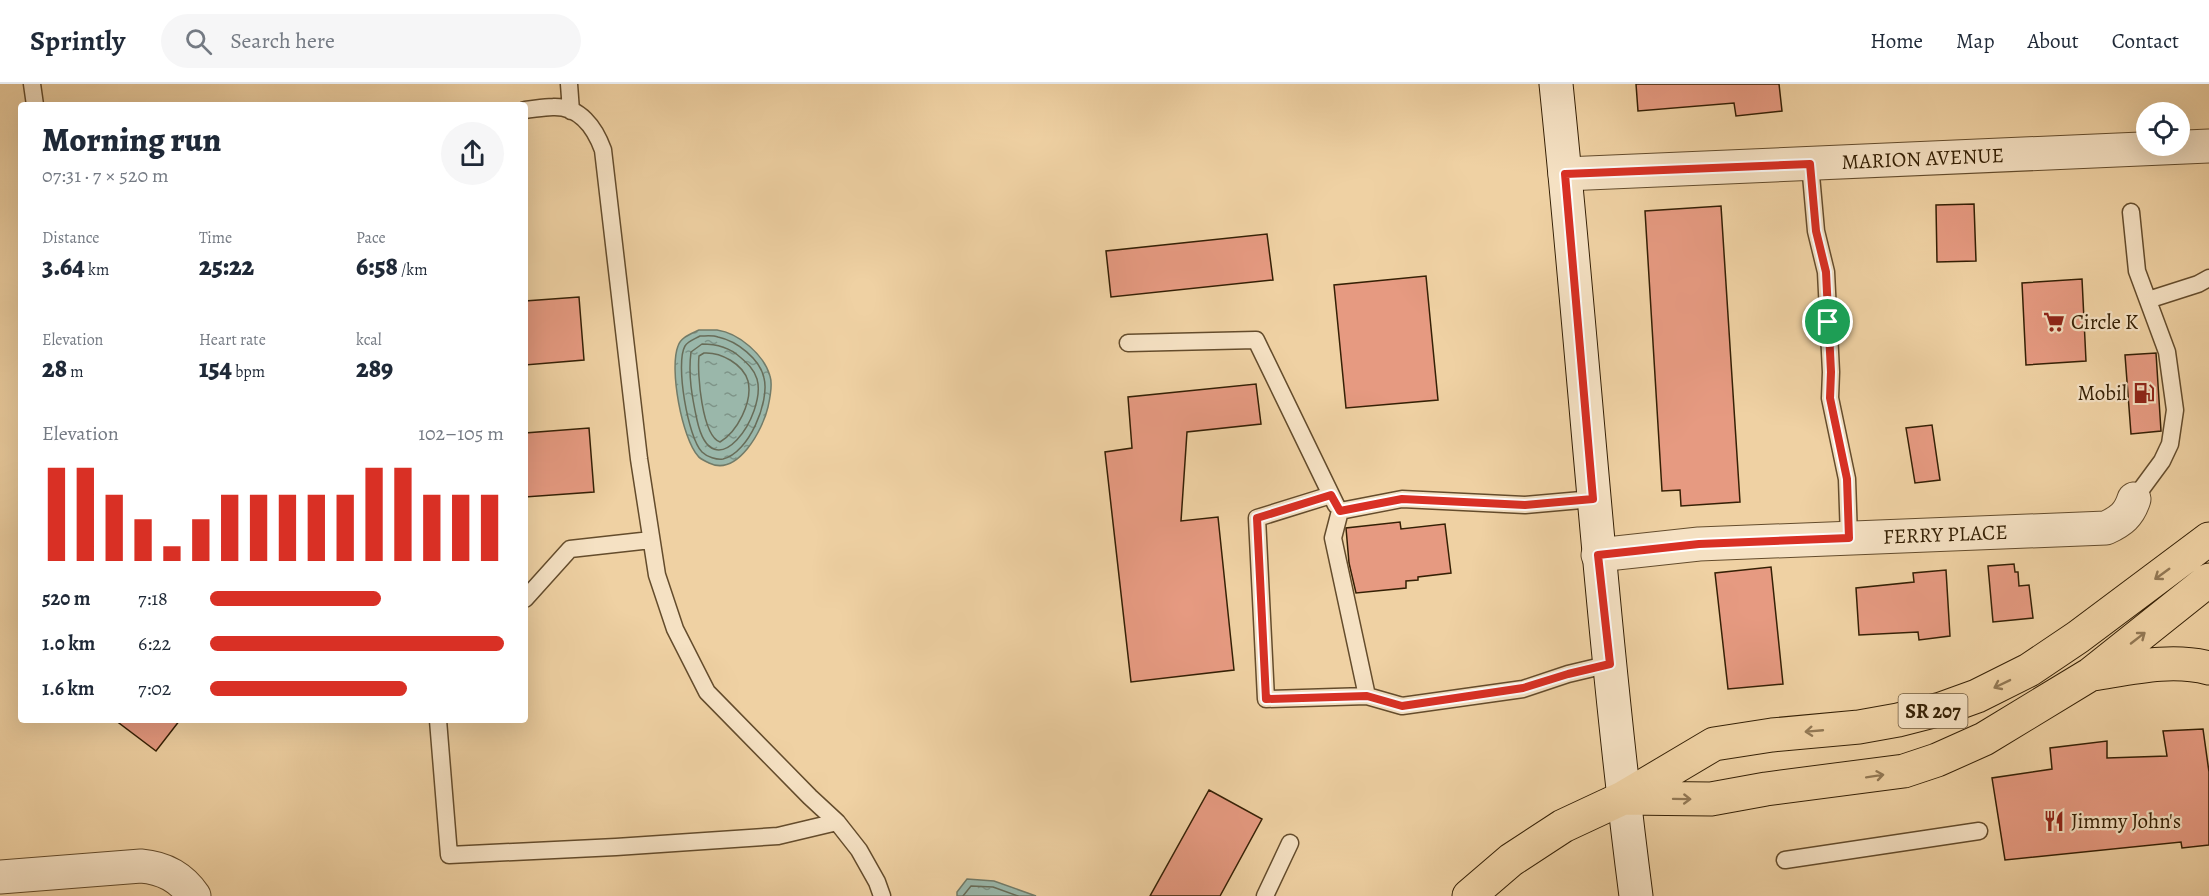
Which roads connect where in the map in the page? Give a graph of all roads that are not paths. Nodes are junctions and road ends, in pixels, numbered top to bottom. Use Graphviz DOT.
graph roads {
  1 [pos="32,84"];
  2 [pos="569,84"];
  3 [pos="1556,84"];
  4 [pos="35,102"];
  5 [pos="528,110"];
  6 [pos="571,111"];
  7 [pos="2209,146"];
  8 [pos="1810,164"];
  9 [pos="1565,174"];
  10 [pos="2131,212"];
  11 [pos="2209,278"];
  12 [pos="2148,300"];
  13 [pos="1128,343"];
  14 [pos="1331,495"];
  15 [pos="1593,499"];
  16 [pos="2134,499"];
  17 [pos="1340,511"];
  18 [pos="1849,538"];
  19 [pos="2209,539"];
  20 [pos="651,540"];
  21 [pos="1598,555"];
  22 [pos="2209,580"];
  23 [pos="528,596"];
  24 [pos="1610,664"];
  25 [pos="2209,668"];
  26 [pos="2091,674"];
  27 [pos="1367,696"];
  28 [pos="438,723"];
  29 [pos="1623,798"];
  30 [pos="837,822"];
  31 [pos="1979,831"];
  32 [pos="1290,843"];
  33 [pos="1785,860"];
  34 [pos="0,877"];
  35 [pos="183,885"];
  36 [pos="882,896"];
  37 [pos="1265,896"];
  38 [pos="1468,896"];
  39 [pos="1636,896"];
  1 -- 4 [label="lane"];
  2 -- 6 [label="lane"];
  3 -- 9 [label="street"];
  5 -- 6 [label="lane"];
  6 -- 20 [label="lane"];
  7 -- 8 [label="street, MARION AVENUE"];
  8 -- 9 [label="street, MARION AVENUE"];
  8 -- 18 [label="lane"];
  9 -- 15 [label="street"];
  10 -- 12 [label="lane"];
  11 -- 12 [label="lane"];
  12 -- 16 [label="lane"];
  13 -- 14 [label="lane"];
  14 -- 17 [label="lane"];
  14 -- 27 [label="lane"];
  15 -- 17 [label="lane"];
  15 -- 21 [label="street"];
  16 -- 18 [label="street, FERRY PLACE"];
  17 -- 27 [label="lane"];
  18 -- 21 [label="street, FERRY PLACE"];
  19 -- 29 [label="highway, SR 207, one-way"];
  20 -- 23 [label="lane"];
  20 -- 30 [label="lane"];
  21 -- 24 [label="street"];
  26 -- 22 [label="highway, SR 207, one-way"];
  24 -- 27 [label="lane"];
  24 -- 29 [label="street"];
  25 -- 26 [label="highway"];
  29 -- 26 [label="highway, SR 207, one-way"];
  28 -- 30 [label="lane"];
  29 -- 38 [label="highway, SR 207"];
  29 -- 39 [label="street"];
  30 -- 36 [label="lane"];
  31 -- 33 [label="lane"];
  32 -- 37 [label="lane"];
  34 -- 35 [label="street"];
}
